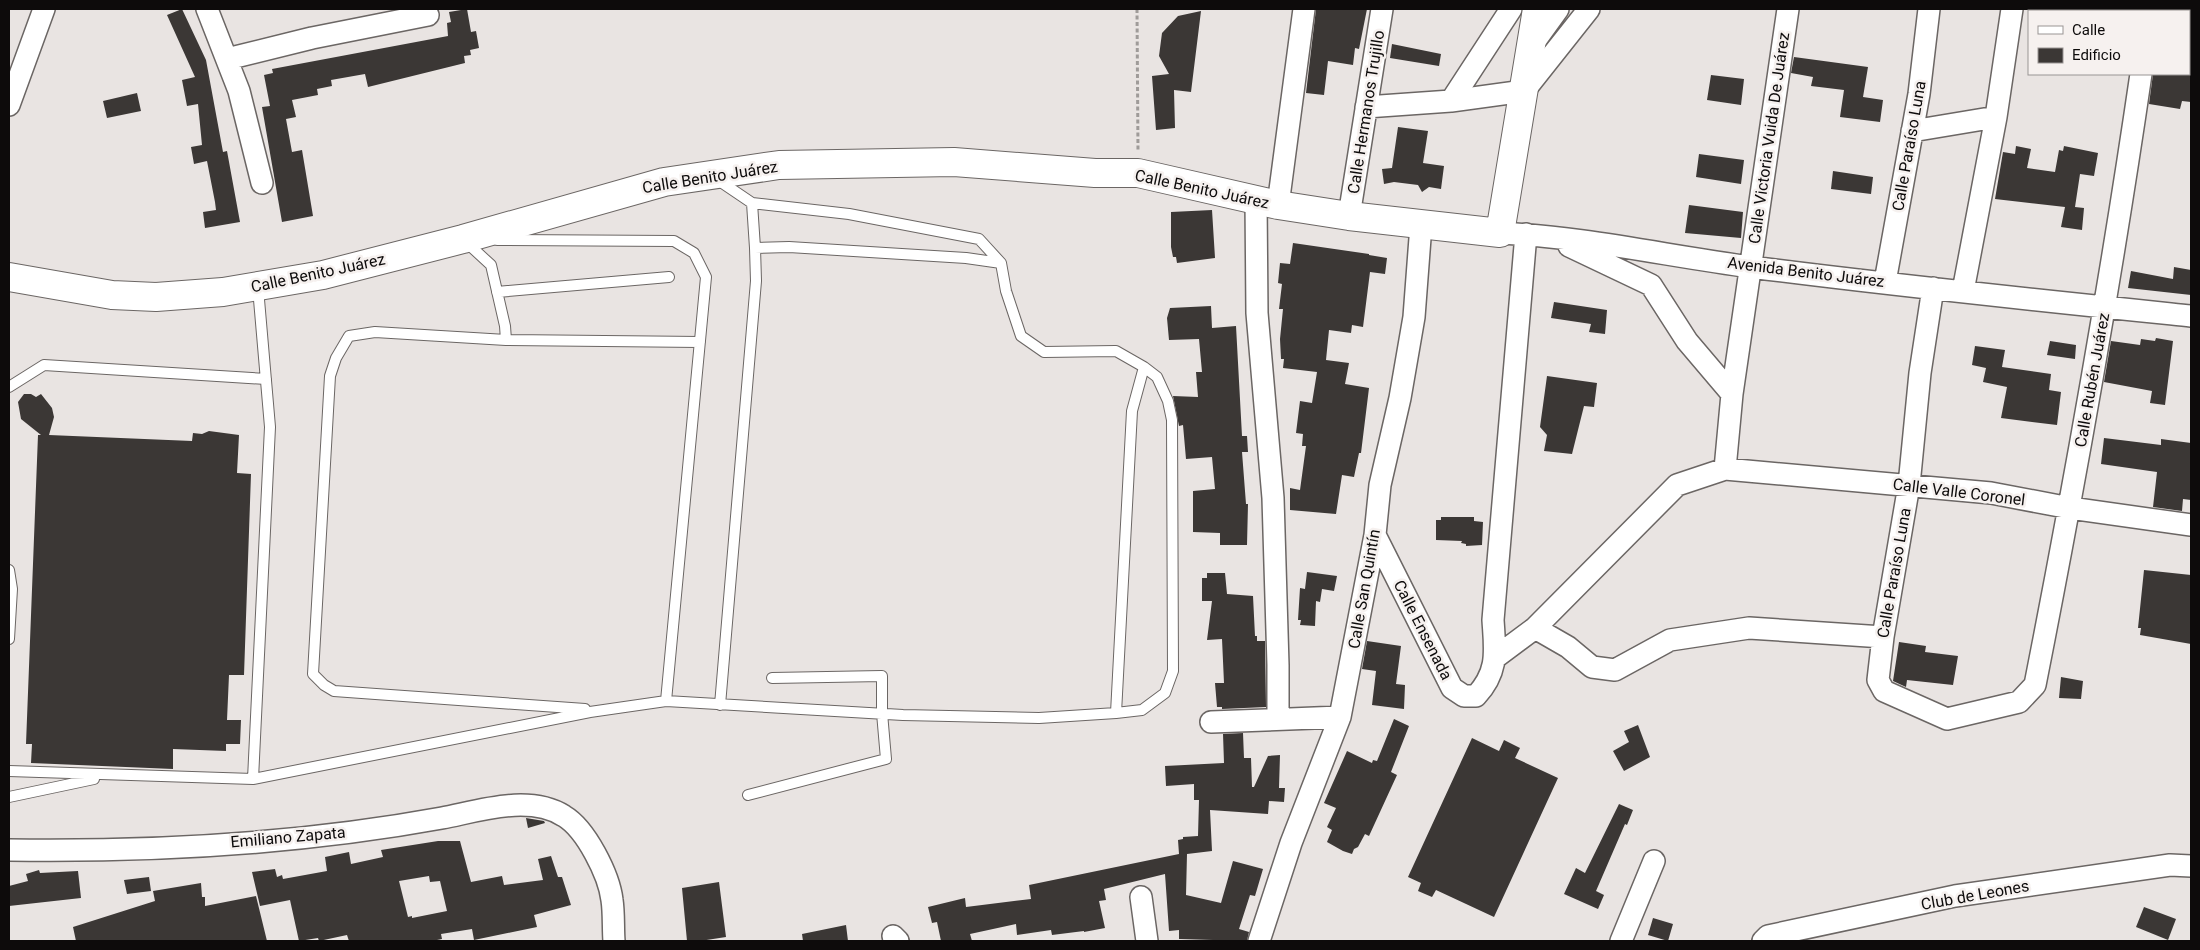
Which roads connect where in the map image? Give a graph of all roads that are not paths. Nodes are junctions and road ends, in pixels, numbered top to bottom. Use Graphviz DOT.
graph roads {
  1 [pos="44,9"];
  2 [pos="207,9"];
  3 [pos="1304,9"];
  4 [pos="1382,9"];
  5 [pos="1511,9"];
  6 [pos="1537,9"];
  7 [pos="1558,9"];
  8 [pos="1589,9"];
  9 [pos="1788,9"];
  10 [pos="1929,9"];
  11 [pos="2012,9"];
  12 [pos="428,14"];
  13 [pos="1531,45"];
  14 [pos="227,59"];
  15 [pos="2140,75"];
  16 [pos="1524,91"];
  17 [pos="1451,101"];
  18 [pos="9,105"];
  19 [pos="1366,107"];
  20 [pos="1996,117"];
  21 [pos="1912,131"];
  22 [pos="710,175"];
  23 [pos="262,184"];
  24 [pos="1267,202"];
  25 [pos="752,203"];
  26 [pos="1349,216"];
  27 [pos="1421,225"];
  28 [pos="1513,234"];
  29 [pos="1550,238"];
  30 [pos="463,239"];
  31 [pos="755,248"];
  32 [pos="1001,263"];
  33 [pos="1751,267"];
  34 [pos="9,277"];
  35 [pos="669,278"];
  36 [pos="1885,282"];
  37 [pos="257,286"];
  38 [pos="1933,288"];
  39 [pos="1963,291"];
  40 [pos="497,292"];
  41 [pos="2104,307"];
  42 [pos="2191,316"];
  43 [pos="506,340"];
  44 [pos="700,342"];
  45 [pos="1144,367"];
  46 [pos="266,379"];
  47 [pos="9,387"];
  48 [pos="1732,394"];
  49 [pos="1725,469"];
  50 [pos="1909,485"];
  51 [pos="2070,508"];
  52 [pos="2191,526"];
  53 [pos="1375,535"];
  54 [pos="9,570"];
  55 [pos="1535,628"];
  56 [pos="1883,637"];
  57 [pos="9,639"];
  58 [pos="1496,657"];
  59 [pos="772,678"];
  60 [pos="1878,680"];
  61 [pos="666,701"];
  62 [pos="720,705"];
  63 [pos="600,710"];
  64 [pos="882,713"];
  65 [pos="1116,714"];
  66 [pos="1340,717"];
  67 [pos="1278,719"];
  68 [pos="1212,722"];
  69 [pos="9,771"];
  70 [pos="110,776"];
  71 [pos="253,779"];
  72 [pos="748,795"];
  73 [pos="9,798"];
  74 [pos="9,850"];
  75 [pos="1654,861"];
  76 [pos="2191,866"];
  77 [pos="1142,897"];
  78 [pos="614,941"];
  79 [pos="1147,941"];
  80 [pos="1259,941"];
  81 [pos="1622,941"];
  82 [pos="1763,941"];
  1 -- 18 [label="street"];
  2 -- 14 [label="street"];
  3 -- 24 [label="street"];
  4 -- 19 [label="street, Calle Hermanos Trujillo"];
  5 -- 17 [label="street"];
  6 -- 13 [label="street"];
  7 -- 13 [label="street"];
  8 -- 16 [label="street"];
  9 -- 33 [label="street, Calle Victoria Vuida De Juárez"];
  10 -- 21 [label="street, Calle Paraíso Luna"];
  11 -- 20 [label="street"];
  12 -- 14 [label="street"];
  13 -- 16 [label="street"];
  14 -- 23 [label="street"];
  15 -- 41 [label="street, Calle Rubén Juárez"];
  16 -- 17 [label="street"];
  16 -- 28 [label="street"];
  17 -- 19 [label="street"];
  19 -- 26 [label="street, Calle Hermanos Trujillo"];
  20 -- 21 [label="street"];
  20 -- 39 [label="street"];
  21 -- 36 [label="street, Calle Paraíso Luna"];
  22 -- 24 [label="street, Calle Benito Juárez"];
  22 -- 25 [label="lane"];
  22 -- 30 [label="street, Calle Benito Juárez"];
  24 -- 26 [label="street, Calle Benito Juárez"];
  24 -- 67 [label="street"];
  25 -- 31 [label="lane"];
  25 -- 32 [label="lane"];
  26 -- 27 [label="street, Calle Benito Juárez"];
  27 -- 28 [label="street, Avenida Benito Juárez"];
  27 -- 53 [label="street, Calle San Quintín"];
  28 -- 29 [label="street, Avenida Benito Juárez"];
  28 -- 58 [label="street"];
  29 -- 33 [label="street, Avenida Benito Juárez"];
  29 -- 48 [label="street"];
  30 -- 37 [label="street, Calle Benito Juárez"];
  30 -- 40 [label="lane"];
  30 -- 44 [label="lane"];
  31 -- 32 [label="lane"];
  31 -- 62 [label="lane"];
  32 -- 45 [label="lane"];
  33 -- 36 [label="street, Avenida Benito Juárez"];
  33 -- 48 [label="street, Calle Victoria Vuida De Juárez"];
  34 -- 37 [label="street, Calle Benito Juárez"];
  35 -- 40 [label="lane"];
  36 -- 38 [label="street, Avenida Benito Juárez"];
  37 -- 46 [label="lane"];
  38 -- 39 [label="street, Avenida Benito Juárez"];
  38 -- 50 [label="street, Calle Paraíso Luna"];
  39 -- 41 [label="street, Avenida Benito Juárez"];
  40 -- 43 [label="lane"];
  41 -- 42 [label="street, Avenida Benito Juárez"];
  41 -- 51 [label="street, Calle Rubén Juárez"];
  43 -- 44 [label="lane"];
  43 -- 63 [label="lane"];
  44 -- 61 [label="lane"];
  45 -- 65 [label="lane"];
  45 -- 65 [label="lane"];
  46 -- 47 [label="lane"];
  46 -- 71 [label="lane"];
  48 -- 49 [label="street, Calle Victoria Vuida De Juárez"];
  49 -- 50 [label="street, Calle Valle Coronel"];
  49 -- 55 [label="street"];
  50 -- 51 [label="street, Calle Valle Coronel"];
  50 -- 56 [label="street, Calle Paraíso Luna"];
  51 -- 52 [label="street, Calle Valle Coronel"];
  51 -- 60 [label="street, Calle Rubén Juárez"];
  53 -- 58 [label="street, Calle Ensenada"];
  53 -- 66 [label="street, Calle San Quintín"];
  54 -- 57 [label="lane"];
  55 -- 56 [label="street"];
  55 -- 58 [label="street"];
  56 -- 60 [label="street, Calle Paraíso Luna"];
  59 -- 64 [label="lane"];
  61 -- 62 [label="lane"];
  61 -- 63 [label="lane"];
  62 -- 64 [label="lane"];
  63 -- 71 [label="lane"];
  64 -- 65 [label="lane"];
  64 -- 72 [label="lane"];
  66 -- 67 [label="street"];
  66 -- 80 [label="street, Calle San Quintín"];
  67 -- 68 [label="street"];
  69 -- 70 [label="lane"];
  70 -- 71 [label="lane"];
  70 -- 73 [label="lane"];
  74 -- 78 [label="street, Emiliano Zapata"];
  75 -- 81 [label="street"];
  76 -- 82 [label="street, Club de Leones"];
  77 -- 79 [label="street"];
}
